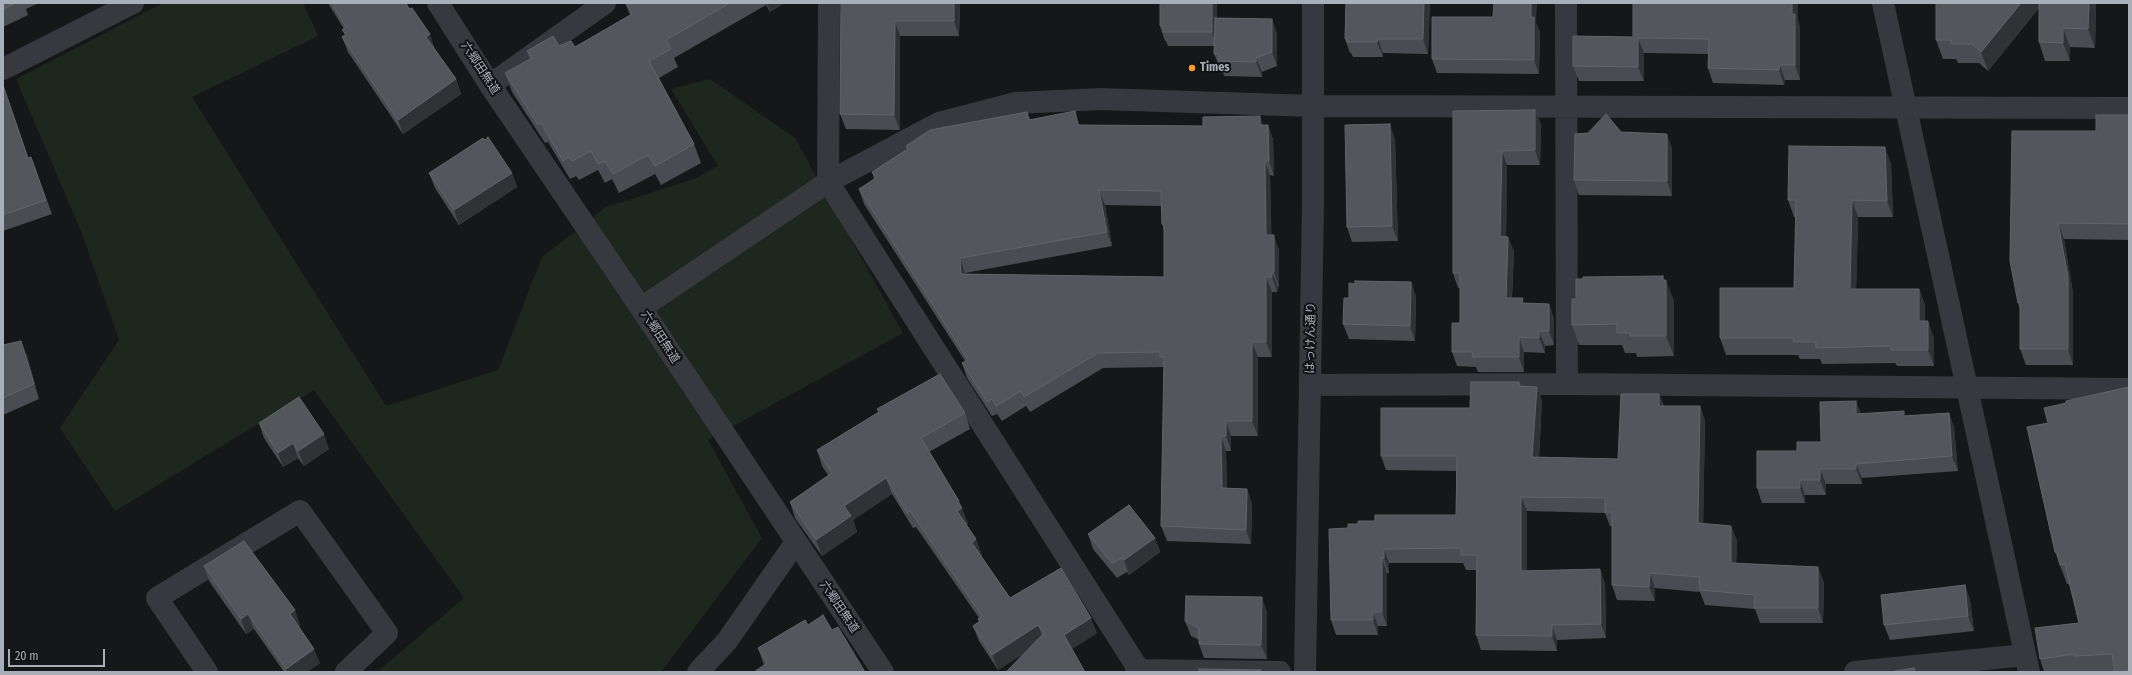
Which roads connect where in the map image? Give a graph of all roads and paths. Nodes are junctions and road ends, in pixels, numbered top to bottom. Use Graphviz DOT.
graph roads {
  1 [pos="134,3"];
  2 [pos="438,3"];
  3 [pos="605,3"];
  4 [pos="829,3"];
  5 [pos="1313,3"];
  6 [pos="1566,3"];
  7 [pos="1883,3"];
  8 [pos="3,69"];
  9 [pos="490,85"];
  10 [pos="1314,106"];
  11 [pos="1567,106"];
  12 [pos="1907,108"];
  13 [pos="2129,108"];
  14 [pos="828,182"];
  15 [pos="641,308"];
  16 [pos="1567,384"];
  17 [pos="1310,385"];
  18 [pos="1967,389"];
  19 [pos="2129,389"];
  20 [pos="796,542"];
  21 [pos="2027,664"];
  22 [pos="1138,671"];
  23 [pos="207,672"];
  24 [pos="346,672"];
  25 [pos="698,672"];
  26 [pos="883,672"];
  27 [pos="1280,672"];
  28 [pos="1305,672"];
  29 [pos="1855,672"];
  1 -- 8 [label="street"];
  2 -- 9 [label="street, 六郷田無道"];
  3 -- 9 [label="street"];
  4 -- 14 [label="street"];
  5 -- 10 [label="street, はっけん通り"];
  6 -- 11 [label="street"];
  7 -- 12 [label="street"];
  9 -- 15 [label="street, 六郷田無道"];
  10 -- 11 [label="street"];
  10 -- 14 [label="street"];
  10 -- 17 [label="street, はっけん通り"];
  11 -- 12 [label="street"];
  11 -- 16 [label="street"];
  12 -- 13 [label="street"];
  12 -- 18 [label="street"];
  14 -- 15 [label="street"];
  14 -- 22 [label="street"];
  15 -- 20 [label="street, 六郷田無道"];
  16 -- 17 [label="street"];
  16 -- 18 [label="street"];
  17 -- 28 [label="street, はっけん通り"];
  18 -- 19 [label="street"];
  18 -- 21 [label="street"];
  20 -- 25 [label="street"];
  20 -- 26 [label="street, 六郷田無道"];
  21 -- 29 [label="street"];
  22 -- 27 [label="street"];
  23 -- 24 [label="street"];
}
